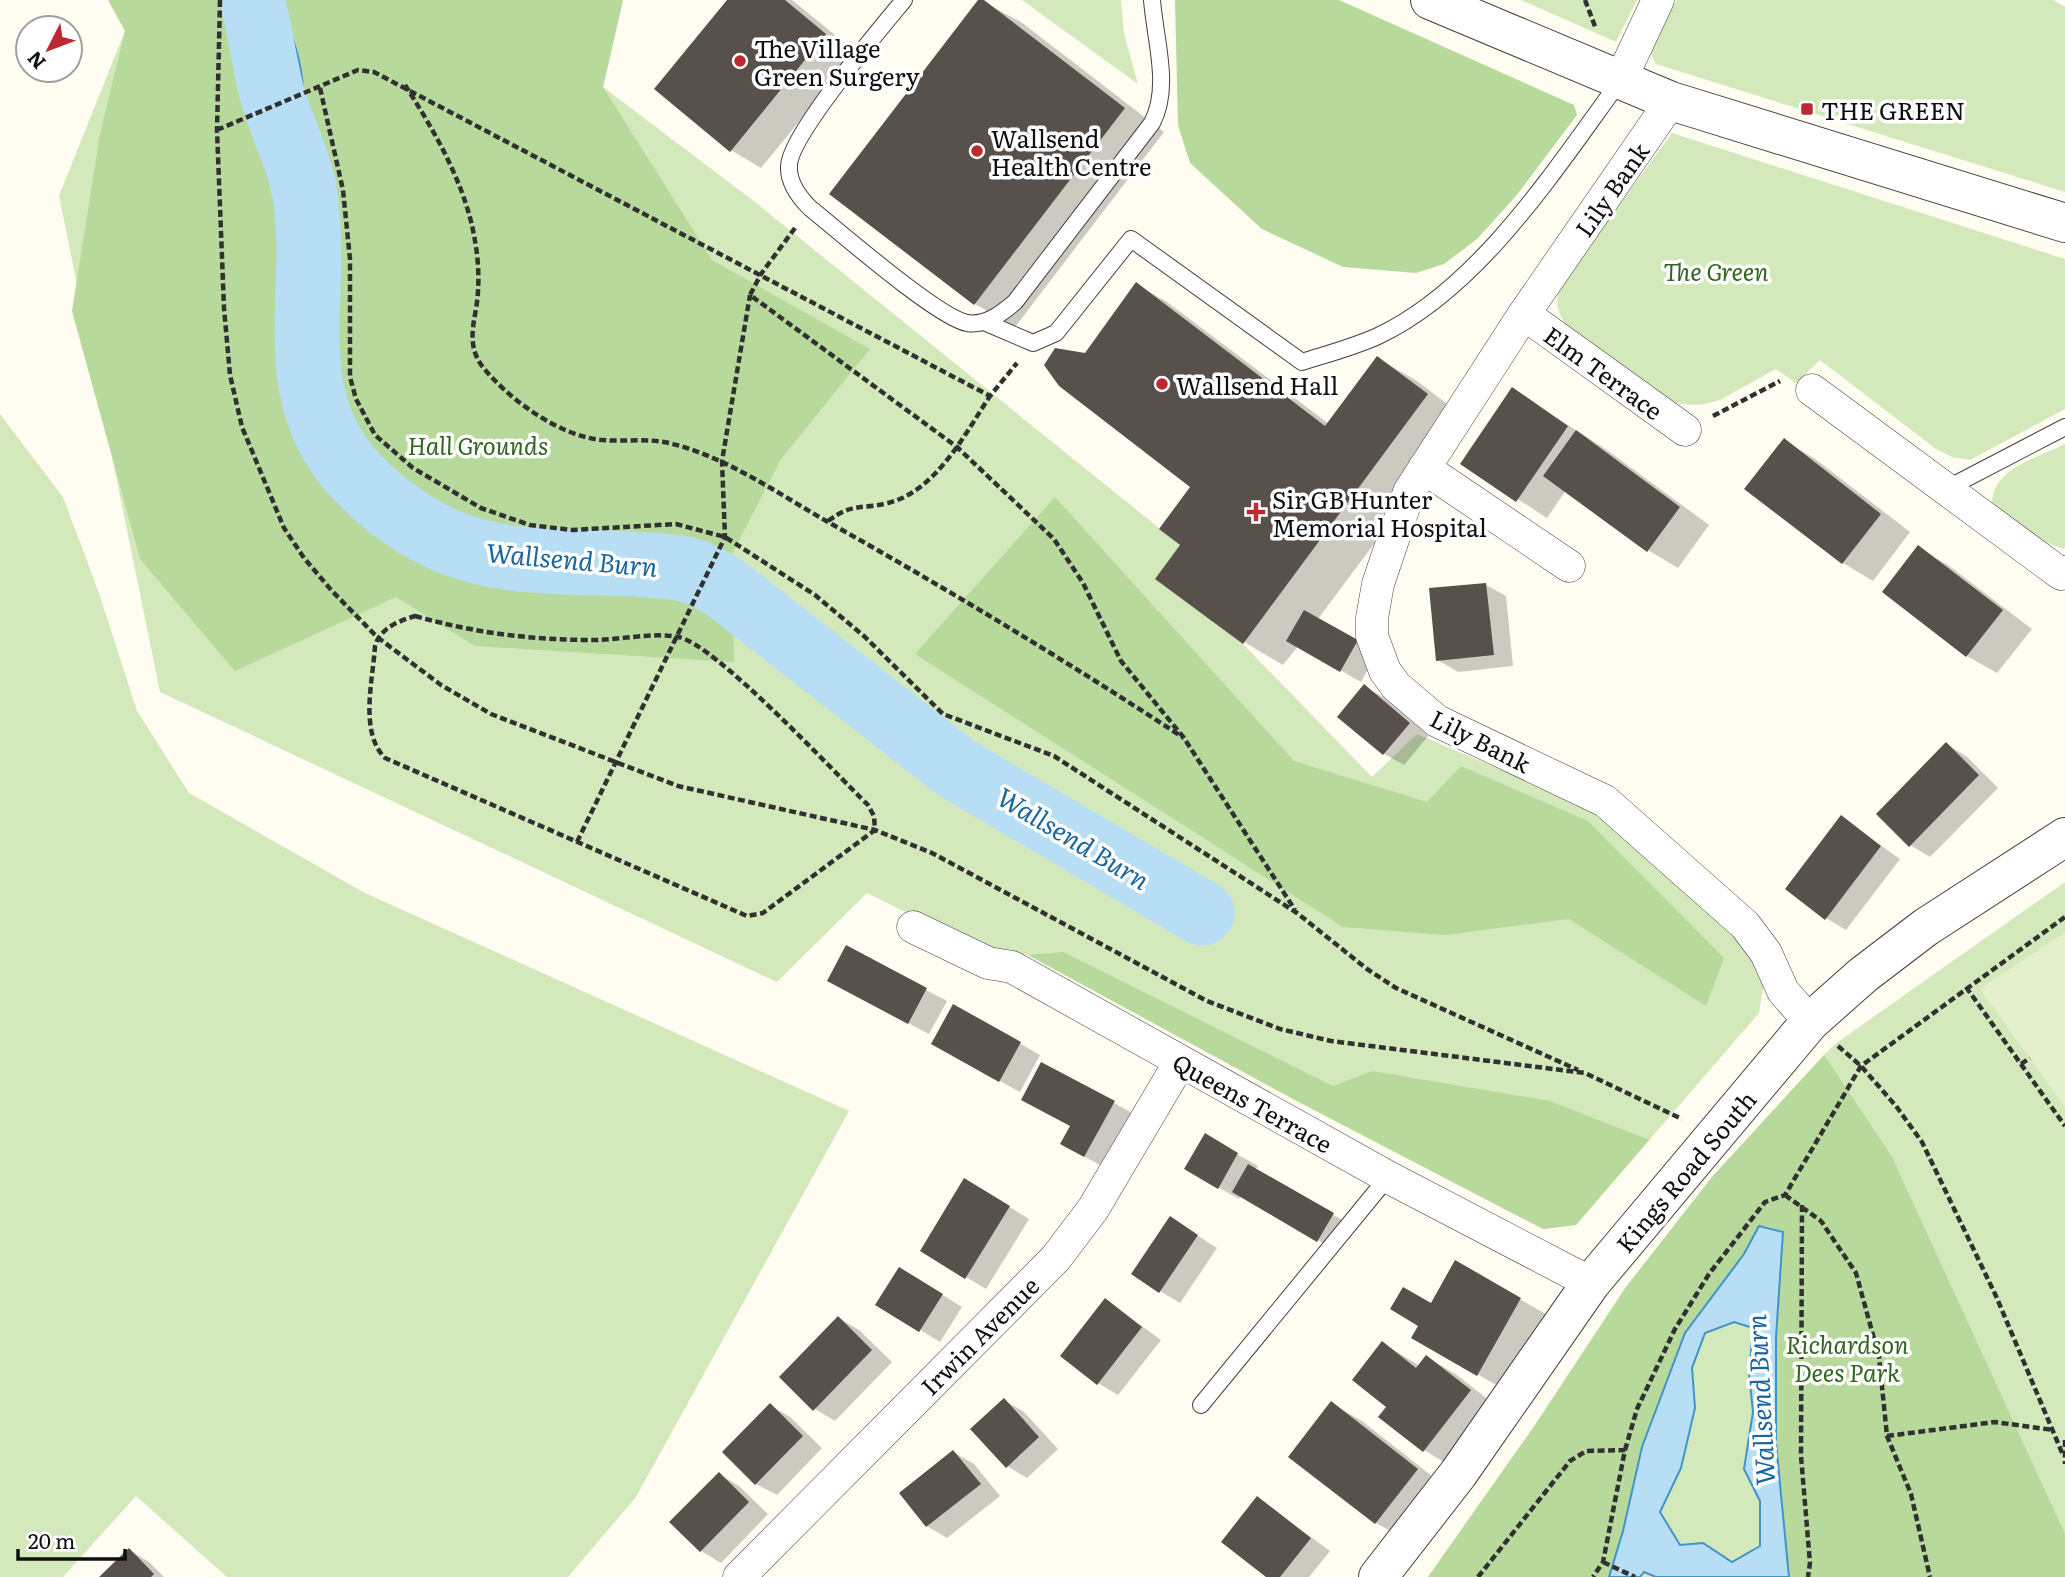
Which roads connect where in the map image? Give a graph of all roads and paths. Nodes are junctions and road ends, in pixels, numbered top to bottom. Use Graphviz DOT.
graph roads {
  1 [pos="220,0"];
  2 [pos="904,0"];
  3 [pos="1152,0"];
  4 [pos="1430,0"];
  5 [pos="1658,0"];
  6 [pos="1620,81"];
  7 [pos="405,85"];
  8 [pos="320,88"];
  9 [pos="1671,101"];
  10 [pos="217,130"];
  11 [pos="810,208"];
  12 [pos="2065,223"];
  13 [pos="761,274"];
  14 [pos="750,296"];
  15 [pos="1524,314"];
  16 [pos="984,322"];
  17 [pos="1033,343"];
  18 [pos="1812,390"];
  19 [pos="990,396"];
  20 [pos="2065,427"];
  21 [pos="1685,430"];
  22 [pos="957,447"];
  23 [pos="722,461"];
  24 [pos="1424,468"];
  25 [pos="1945,489"];
  26 [pos="828,521"];
  27 [pos="725,537"];
  28 [pos="1569,566"];
  29 [pos="2065,572"];
  30 [pos="377,637"];
  31 [pos="680,637"];
  32 [pos="1184,738"];
  33 [pos="615,764"];
  34 [pos="875,830"];
  35 [pos="2065,837"];
  36 [pos="577,842"];
  37 [pos="1297,913"];
  38 [pos="2065,917"];
  39 [pos="913,927"];
  40 [pos="1966,987"];
  41 [pos="1810,1022"];
  42 [pos="2030,1058"];
  43 [pos="1180,1062"];
  44 [pos="2021,1065"];
  45 [pos="1861,1066"];
  46 [pos="1586,1073"];
  47 [pos="2065,1126"];
  48 [pos="1714,1135"];
  49 [pos="1388,1177"];
  50 [pos="1785,1195"];
  51 [pos="1802,1204"];
  52 [pos="1591,1283"];
  53 [pos="1201,1405"];
  54 [pos="2053,1430"];
  55 [pos="1887,1436"];
  56 [pos="2065,1440"];
  57 [pos="1625,1450"];
  58 [pos="2063,1455"];
  59 [pos="2065,1464"];
  60 [pos="1603,1562"];
  61 [pos="739,1577"];
  62 [pos="1378,1577"];
  63 [pos="1478,1577"];
  64 [pos="1593,1577"];
  65 [pos="1635,1577"];
  66 [pos="1808,1577"];
  67 [pos="1930,1577"];
  1 -- 10 [label="path"];
  2 -- 11 [label="lane"];
  3 -- 16 [label="lane"];
  4 -- 6 [label="street"];
  5 -- 6 [label="street"];
  6 -- 9 [label="street"];
  6 -- 17 [label="lane"];
  7 -- 8 [label="path"];
  7 -- 13 [label="path"];
  7 -- 23 [label="path"];
  8 -- 10 [label="path"];
  8 -- 27 [label="path"];
  9 -- 12 [label="street"];
  9 -- 15 [label="street, Lily Bank"];
  10 -- 30 [label="path"];
  11 -- 13 [label="path"];
  11 -- 16 [label="lane"];
  13 -- 14 [label="path"];
  13 -- 19 [label="path"];
  14 -- 22 [label="path"];
  14 -- 23 [label="path"];
  15 -- 21 [label="street, Elm Terrace"];
  15 -- 24 [label="street, Lily Bank"];
  16 -- 17 [label="lane"];
  17 -- 19 [label="path"];
  18 -- 21 [label="path"];
  18 -- 25 [label="street"];
  19 -- 22 [label="path"];
  20 -- 25 [label="lane"];
  22 -- 26 [label="path"];
  22 -- 32 [label="path"];
  23 -- 26 [label="path"];
  23 -- 27 [label="path"];
  24 -- 28 [label="street"];
  24 -- 41 [label="street, Lily Bank"];
  25 -- 29 [label="street"];
  26 -- 32 [label="path"];
  27 -- 31 [label="path"];
  27 -- 37 [label="path"];
  30 -- 31 [label="path"];
  30 -- 33 [label="path"];
  30 -- 36 [label="path"];
  31 -- 33 [label="path"];
  31 -- 34 [label="path"];
  32 -- 37 [label="path"];
  33 -- 34 [label="path"];
  33 -- 36 [label="path"];
  34 -- 36 [label="path"];
  34 -- 46 [label="path"];
  35 -- 41 [label="street, Kings Road South"];
  37 -- 46 [label="path"];
  38 -- 40 [label="path"];
  39 -- 43 [label="street, Queens Terrace"];
  40 -- 44 [label="path"];
  40 -- 45 [label="path"];
  41 -- 45 [label="path"];
  41 -- 48 [label="street, Kings Road South"];
  42 -- 44 [label="path"];
  43 -- 49 [label="street, Queens Terrace"];
  43 -- 61 [label="street, Irwin Avenue"];
  44 -- 47 [label="path"];
  45 -- 50 [label="path"];
  45 -- 54 [label="path"];
  46 -- 48 [label="path"];
  48 -- 52 [label="street, Kings Road South"];
  49 -- 52 [label="street, Queens Terrace"];
  49 -- 53 [label="lane"];
  50 -- 51 [label="path"];
  50 -- 57 [label="path"];
  51 -- 55 [label="path"];
  51 -- 66 [label="path"];
  52 -- 62 [label="street, Kings Road South"];
  54 -- 55 [label="path"];
  54 -- 58 [label="path"];
  55 -- 67 [label="path"];
  56 -- 58 [label="path"];
  57 -- 60 [label="path"];
  57 -- 63 [label="path"];
  58 -- 59 [label="path"];
  60 -- 64 [label="path"];
  60 -- 65 [label="path"];
}
